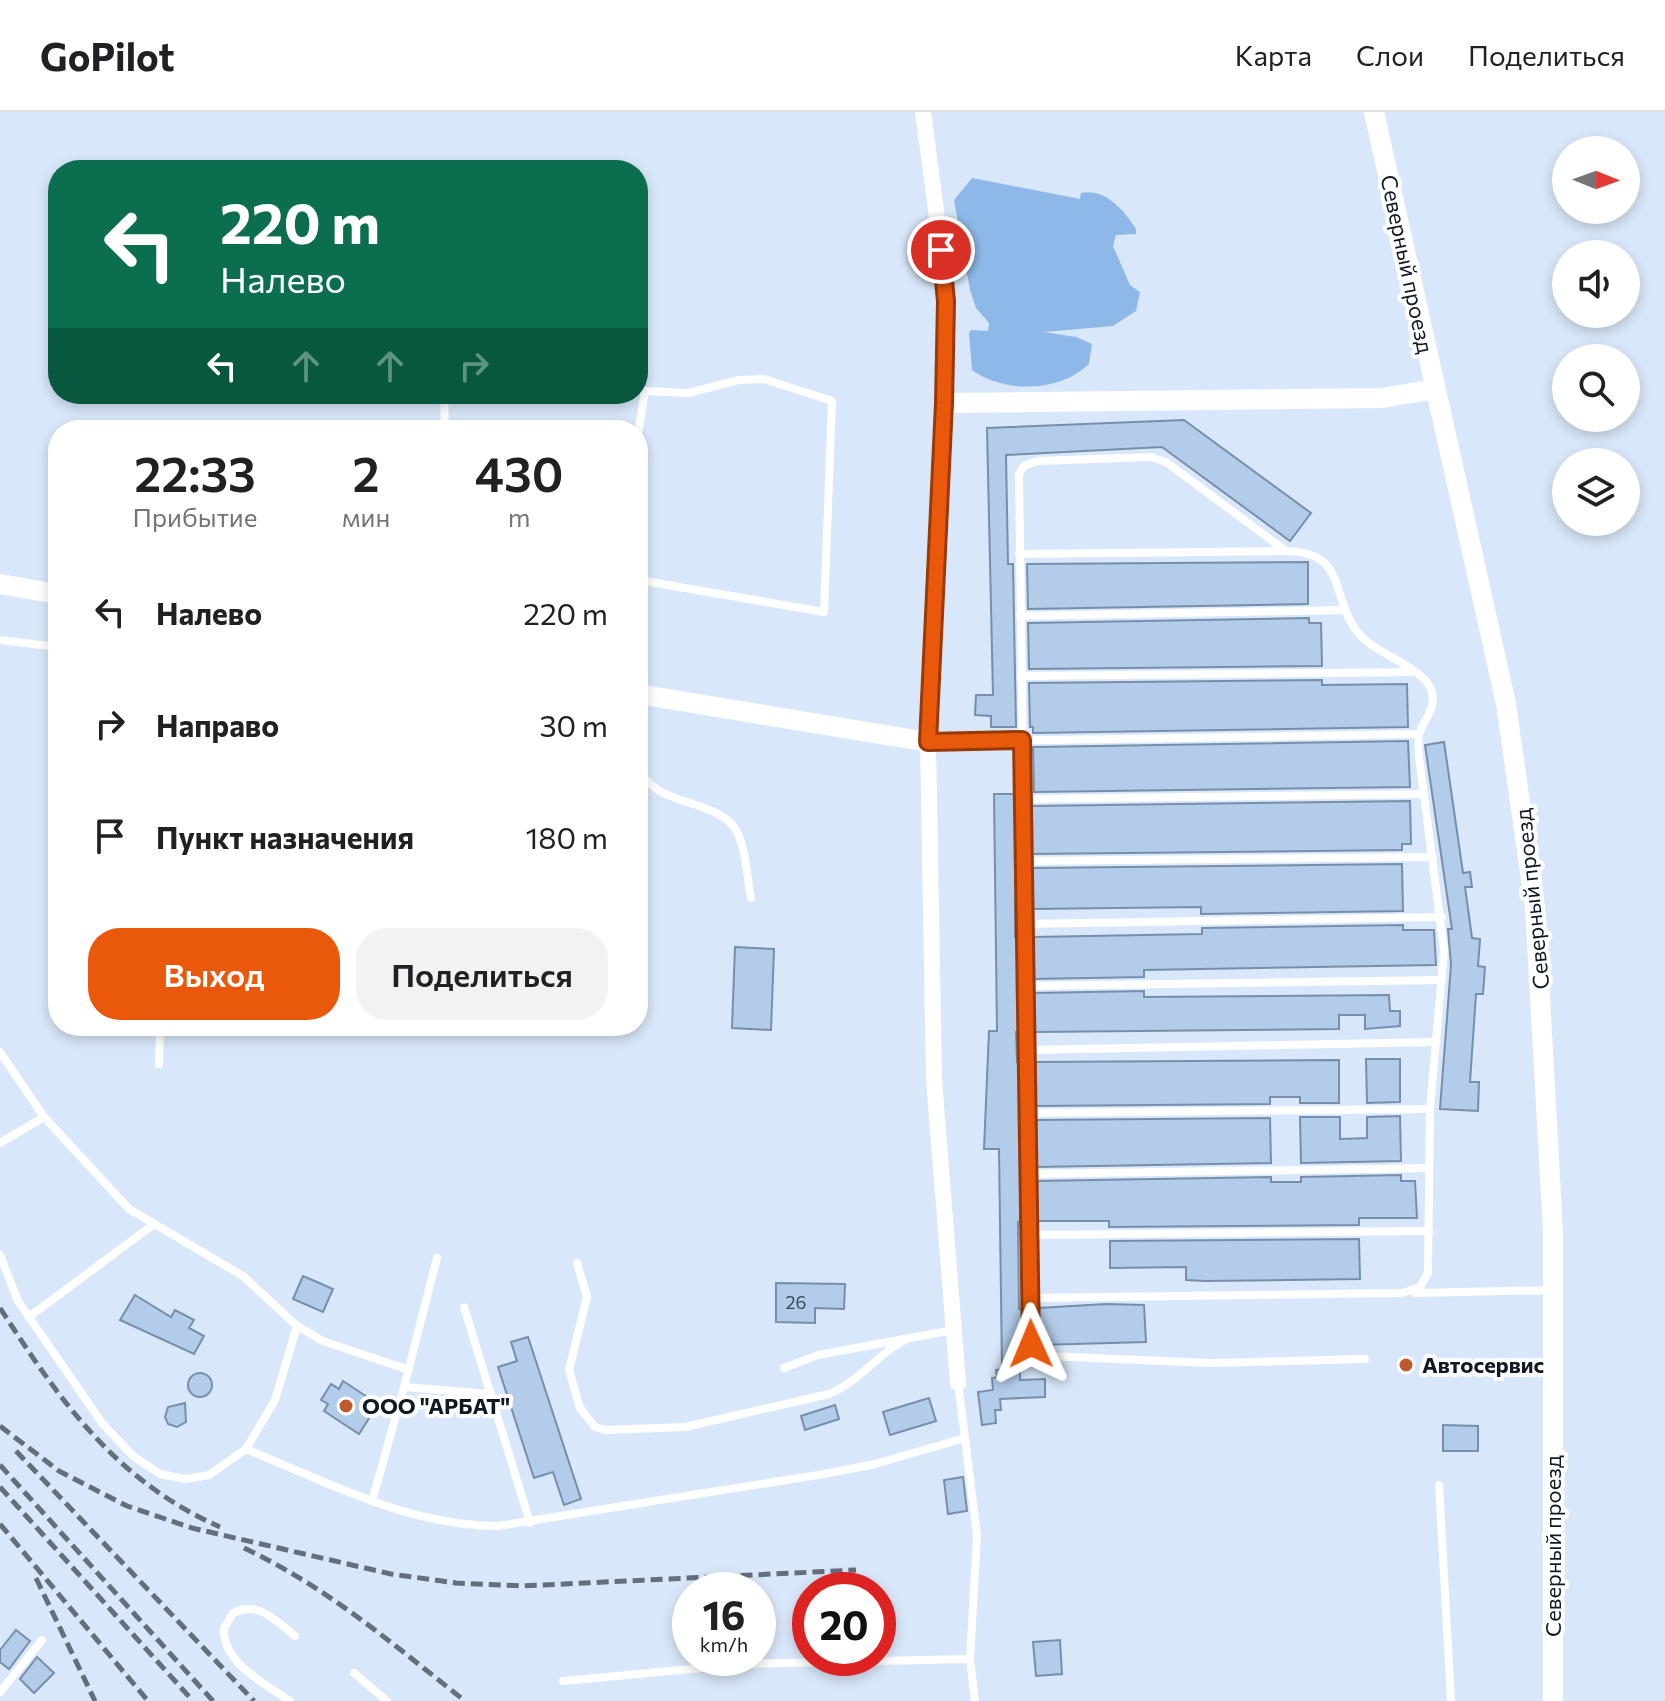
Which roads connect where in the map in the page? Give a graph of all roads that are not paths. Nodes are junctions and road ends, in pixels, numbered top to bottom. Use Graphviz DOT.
graph roads {
  1 [pos="923,112"];
  2 [pos="1374,112"];
  3 [pos="1435,389"];
  4 [pos="648,390"];
  5 [pos="944,403"];
  6 [pos="1286,551"];
  7 [pos="1019,554"];
  8 [pos="648,582"];
  9 [pos="0,584"];
  10 [pos="48,592"];
  11 [pos="1345,610"];
  12 [pos="1020,616"];
  13 [pos="0,640"];
  14 [pos="48,646"];
  15 [pos="1414,671"];
  16 [pos="1021,676"];
  17 [pos="648,696"];
  18 [pos="1419,734"];
  19 [pos="1022,740"];
  20 [pos="928,742"];
  21 [pos="648,781"];
  22 [pos="1424,794"];
  23 [pos="1023,799"];
  24 [pos="1433,857"];
  25 [pos="1024,861"];
  26 [pos="751,898"];
  27 [pos="1442,917"];
  28 [pos="1025,924"];
  29 [pos="1442,980"];
  30 [pos="1026,986"];
  31 [pos="160,1036"];
  32 [pos="1435,1042"];
  33 [pos="1027,1050"];
  34 [pos="0,1052"];
  35 [pos="159,1064"];
  36 [pos="1430,1109"];
  37 [pos="1028,1113"];
  38 [pos="44,1117"];
  39 [pos="0,1143"];
  40 [pos="1429,1168"];
  41 [pos="1029,1174"];
  42 [pos="154,1224"];
  43 [pos="1429,1231"];
  44 [pos="1029,1235"];
  45 [pos="0,1255"];
  46 [pos="437,1258"];
  47 [pos="577,1263"];
  48 [pos="1553,1290"];
  49 [pos="1402,1293"];
  50 [pos="1030,1298"];
  51 [pos="464,1307"];
  52 [pos="29,1317"];
  53 [pos="297,1326"];
  54 [pos="953,1330"];
  55 [pos="909,1338"];
  56 [pos="1365,1359"];
  57 [pos="784,1368"];
  58 [pos="409,1370"];
  59 [pos="958,1383"];
  60 [pos="404,1387"];
  61 [pos="491,1394"];
  62 [pos="965,1438"];
  63 [pos="246,1449"];
  64 [pos="1439,1485"];
  65 [pos="372,1501"];
  66 [pos="530,1523"];
  67 [pos="295,1636"];
  68 [pos="42,1640"];
  69 [pos="970,1659"];
  70 [pos="354,1673"];
  71 [pos="563,1681"];
  72 [pos="0,1692"];
  73 [pos="290,1701"];
  74 [pos="387,1701"];
  75 [pos="975,1701"];
  76 [pos="1451,1701"];
  77 [pos="1553,1701"];
  1 -- 5 [label="street"];
  2 -- 3 [label="street, Северный проезд"];
  3 -- 5 [label="street"];
  3 -- 48 [label="street, Северный проезд"];
  4 -- 8 [label="lane"];
  5 -- 20 [label="street"];
  6 -- 7 [label="lane"];
  6 -- 7 [label="lane"];
  6 -- 11 [label="lane"];
  7 -- 12 [label="lane"];
  9 -- 10 [label="street"];
  11 -- 12 [label="lane"];
  11 -- 15 [label="lane"];
  12 -- 16 [label="lane"];
  13 -- 14 [label="lane"];
  15 -- 16 [label="lane"];
  15 -- 18 [label="lane"];
  16 -- 19 [label="lane"];
  17 -- 20 [label="street"];
  18 -- 19 [label="lane"];
  18 -- 22 [label="lane"];
  19 -- 20 [label="lane"];
  19 -- 23 [label="lane"];
  20 -- 54 [label="street"];
  21 -- 26 [label="lane"];
  22 -- 23 [label="lane"];
  22 -- 24 [label="lane"];
  23 -- 25 [label="lane"];
  24 -- 25 [label="lane"];
  24 -- 27 [label="lane"];
  25 -- 28 [label="lane"];
  27 -- 28 [label="lane"];
  27 -- 29 [label="lane"];
  28 -- 30 [label="lane"];
  29 -- 30 [label="lane"];
  29 -- 32 [label="lane"];
  30 -- 33 [label="lane"];
  31 -- 35 [label="lane"];
  32 -- 33 [label="lane"];
  32 -- 36 [label="lane"];
  33 -- 37 [label="lane"];
  34 -- 38 [label="lane"];
  36 -- 37 [label="lane"];
  36 -- 40 [label="lane"];
  37 -- 41 [label="lane"];
  38 -- 39 [label="lane"];
  38 -- 42 [label="lane"];
  40 -- 41 [label="lane"];
  40 -- 43 [label="lane"];
  41 -- 44 [label="lane"];
  42 -- 52 [label="lane"];
  42 -- 53 [label="lane"];
  43 -- 44 [label="lane"];
  43 -- 49 [label="lane"];
  44 -- 50 [label="lane"];
  45 -- 52 [label="lane"];
  46 -- 58 [label="lane"];
  47 -- 55 [label="lane"];
  48 -- 49 [label="lane"];
  48 -- 77 [label="street, Северный проезд"];
  49 -- 50 [label="lane"];
  50 -- 56 [label="lane"];
  51 -- 61 [label="lane"];
  52 -- 63 [label="lane"];
  53 -- 58 [label="lane"];
  53 -- 63 [label="lane"];
  54 -- 55 [label="lane"];
  54 -- 59 [label="street"];
  55 -- 57 [label="lane"];
  58 -- 60 [label="lane"];
  59 -- 62 [label="lane"];
  60 -- 61 [label="lane"];
  60 -- 65 [label="lane"];
  61 -- 66 [label="lane"];
  62 -- 66 [label="lane"];
  62 -- 69 [label="lane"];
  63 -- 65 [label="lane"];
  64 -- 76 [label="lane"];
  65 -- 66 [label="lane"];
  67 -- 73 [label="lane"];
  68 -- 72 [label="lane"];
  69 -- 71 [label="lane"];
  69 -- 75 [label="lane"];
  70 -- 74 [label="lane"];
}
